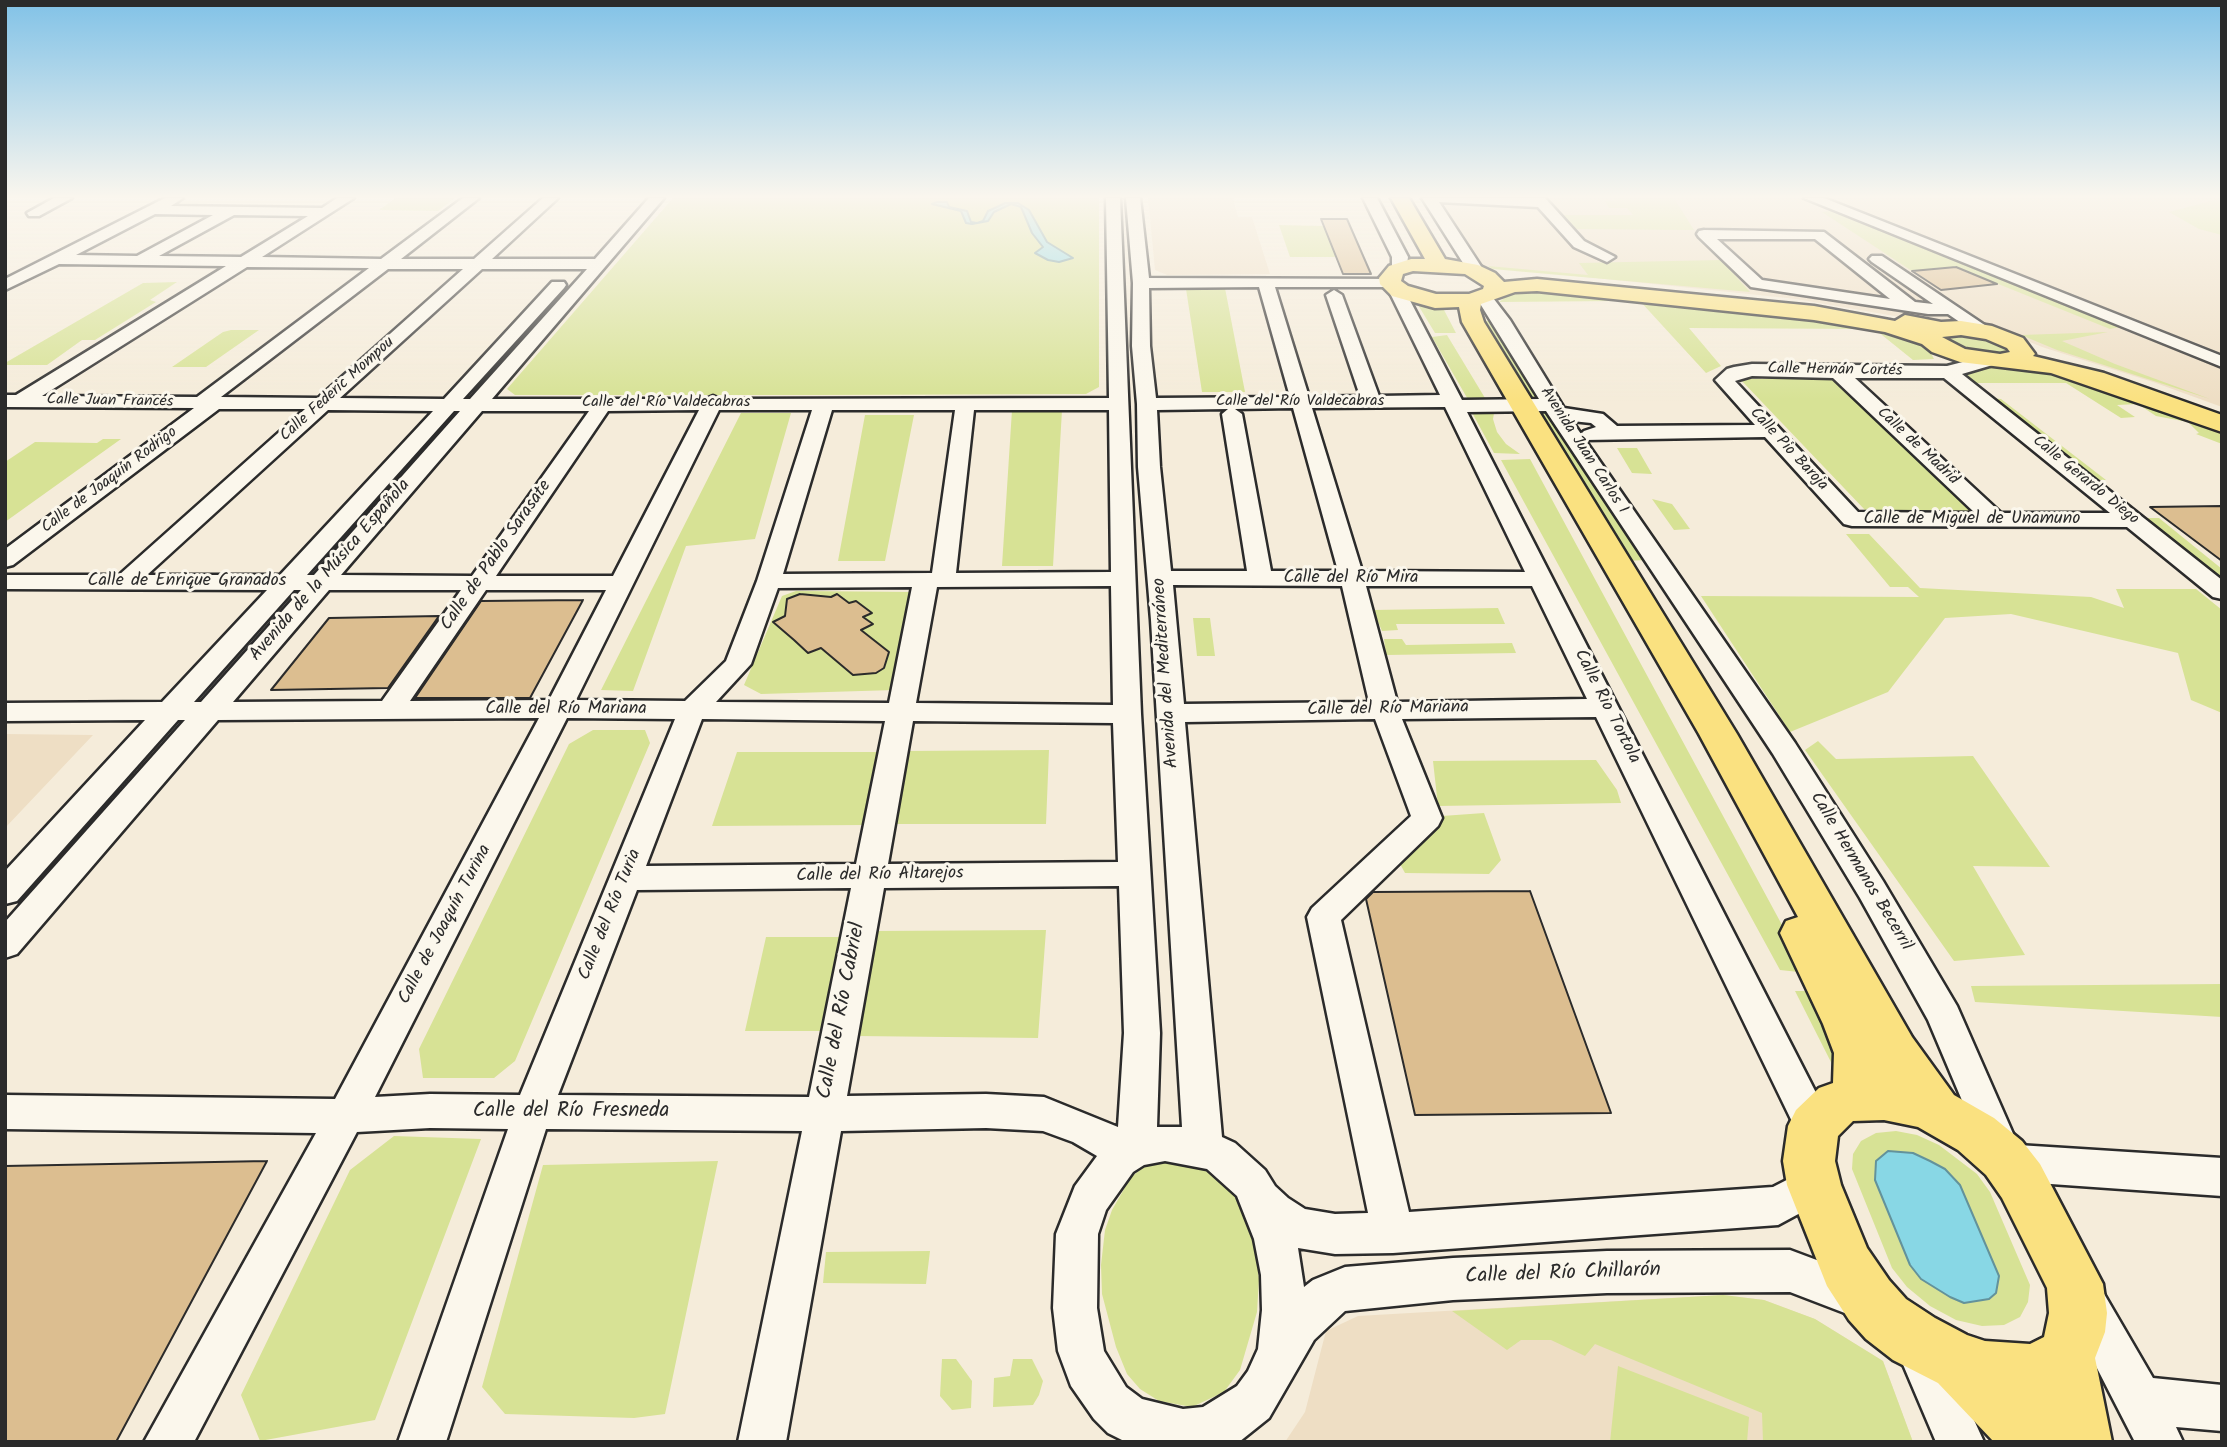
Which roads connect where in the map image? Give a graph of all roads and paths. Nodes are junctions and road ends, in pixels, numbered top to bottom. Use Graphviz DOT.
graph roads {
  1 [pos="25,266"];
  2 [pos="44,266"];
  3 [pos="238,266"];
  4 [pos="382,266"];
  5 [pos="475,266"];
  6 [pos="587,266"];
  7 [pos="588,266"];
  8 [pos="1115,266"];
  9 [pos="1139,266"];
  10 [pos="1398,266"];
  11 [pos="1428,266"];
  12 [pos="1434,266"];
  13 [pos="1468,266"];
  14 [pos="1737,266"];
  15 [pos="1858,266"];
  16 [pos="1869,266"];
  17 [pos="1980,266"];
  18 [pos="5,275"];
  19 [pos="1395,280"];
  20 [pos="1141,283"];
  21 [pos="1266,283"];
  22 [pos="5,285"];
  23 [pos="1481,287"];
  24 [pos="1334,295"];
  25 [pos="1442,301"];
  26 [pos="1909,305"];
  27 [pos="1943,340"];
  28 [pos="2007,356"];
  29 [pos="2222,362"];
  30 [pos="1839,373"];
  31 [pos="1724,380"];
  32 [pos="713,402"];
  33 [pos="1301,402"];
  34 [pos="1372,402"];
  35 [pos="208,403"];
  36 [pos="604,403"];
  37 [pos="824,403"];
  38 [pos="10,404"];
  39 [pos="323,404"];
  40 [pos="477,404"];
  41 [pos="1118,404"];
  42 [pos="1147,404"];
  43 [pos="1454,404"];
  44 [pos="450,405"];
  45 [pos="965,405"];
  46 [pos="1513,405"];
  47 [pos="1557,407"];
  48 [pos="2222,413"];
  49 [pos="1232,414"];
  50 [pos="1764,424"];
  51 [pos="2222,424"];
  52 [pos="1600,425"];
  53 [pos="1574,439"];
  54 [pos="1852,519"];
  55 [pos="1996,520"];
  56 [pos="2134,520"];
  57 [pos="5,560"];
  58 [pos="1160,578"];
  59 [pos="1260,578"];
  60 [pos="1125,579"];
  61 [pos="1352,579"];
  62 [pos="1542,579"];
  63 [pos="935,580"];
  64 [pos="769,581"];
  65 [pos="5,582"];
  66 [pos="125,582"];
  67 [pos="287,582"];
  68 [pos="321,582"];
  69 [pos="478,583"];
  70 [pos="622,583"];
  71 [pos="2222,592"];
  72 [pos="1628,600"];
  73 [pos="1685,603"];
  74 [pos="1606,708"];
  75 [pos="558,709"];
  76 [pos="171,710"];
  77 [pos="209,710"];
  78 [pos="390,710"];
  79 [pos="692,710"];
  80 [pos="1385,710"];
  81 [pos="5,712"];
  82 [pos="902,712"];
  83 [pos="1170,713"];
  84 [pos="1127,715"];
  85 [pos="1134,874"];
  86 [pos="870,877"];
  87 [pos="625,878"];
  88 [pos="5,892"];
  89 [pos="5,945"];
  90 [pos="1857,1098"];
  91 [pos="533,1111"];
  92 [pos="1936,1111"];
  93 [pos="5,1112"];
  94 [pos="823,1114"];
  95 [pos="346,1116"];
  96 [pos="1814,1126"];
  97 [pos="1203,1148"];
  98 [pos="1132,1150"];
  99 [pos="2006,1161"];
  100 [pos="2222,1177"];
  101 [pos="1814,1185"];
  102 [pos="1261,1200"];
  103 [pos="1393,1233"];
  104 [pos="2075,1284"];
  105 [pos="1869,1300"];
  106 [pos="1934,1350"];
  107 [pos="1280,1352"];
  108 [pos="2065,1358"];
  109 [pos="2140,1401"];
  110 [pos="2222,1408"];
  111 [pos="1119,1422"];
  112 [pos="1202,1433"];
  113 [pos="168,1442"];
  114 [pos="422,1442"];
  115 [pos="762,1442"];
  116 [pos="1960,1442"];
  117 [pos="2036,1442"];
  118 [pos="2081,1442"];
  119 [pos="2159,1442"];
  1 -- 18 [label="street"];
  2 -- 22 [label="street"];
  3 -- 38 [label="street"];
  4 -- 35 [label="street, Calle de Joaquín Rodrigo"];
  5 -- 39 [label="street, Calle Federic Mompou"];
  6 -- 44 [label="street, Avenida de la Música Española"];
  7 -- 40 [label="street, Avenida de la Música Española"];
  8 -- 41 [label="street, Avenida del Mediterráneo"];
  9 -- 20 [label="street, Avenida del Mediterráneo"];
  10 -- 19 [label="street, Calle Rio Tortola"];
  11 -- 19 [label="main road"];
  12 -- 23 [label="main road"];
  13 -- 23 [label="street"];
  14 -- 26 [label="street"];
  15 -- 26 [label="street"];
  16 -- 27 [label="street, Calle Gerardo Diego"];
  17 -- 29 [label="street"];
  19 -- 21 [label="street"];
  19 -- 25 [label="main road"];
  19 -- 43 [label="street, Calle Rio Tortola"];
  20 -- 21 [label="street"];
  20 -- 42 [label="street, Avenida del Mediterráneo"];
  21 -- 33 [label="street"];
  23 -- 25 [label="main road"];
  23 -- 27 [label="main road"];
  23 -- 46 [label="main road, Avenida Juan Carlos I"];
  23 -- 47 [label="street, Avenida Juan Carlos I"];
  24 -- 34 [label="street"];
  25 -- 46 [label="main road, Avenida Juan Carlos I"];
  26 -- 27 [label="street"];
  27 -- 28 [label="main road"];
  27 -- 28 [label="main road"];
  27 -- 30 [label="street, Calle Hernán Cortés"];
  27 -- 56 [label="street, Calle Gerardo Diego"];
  28 -- 48 [label="main road"];
  28 -- 51 [label="main road"];
  30 -- 31 [label="street, Calle Hernán Cortés"];
  30 -- 55 [label="street, Calle de Madrid"];
  31 -- 50 [label="street, Calle Pio Baroja"];
  32 -- 36 [label="street, Calle del Río Valdecabras"];
  32 -- 37 [label="street, Calle del Río Valdecabras"];
  32 -- 70 [label="street, Calle de Joaquín Turina"];
  33 -- 34 [label="street, Calle del Río Valdecabras"];
  33 -- 42 [label="street, Calle del Río Valdecabras"];
  33 -- 61 [label="street"];
  34 -- 43 [label="street, Calle del Río Valdecabras"];
  35 -- 38 [label="street, Calle Juan Francés"];
  35 -- 39 [label="street, Calle del Río Valdecabras"];
  35 -- 57 [label="street, Calle de Joaquín Rodrigo"];
  36 -- 40 [label="street, Calle del Río Valdecabras"];
  36 -- 69 [label="street, Calle de Pablo Sarasate"];
  37 -- 45 [label="street, Calle del Río Valdecabras"];
  37 -- 64 [label="street, Calle del Río Turia"];
  39 -- 44 [label="street, Calle del Río Valdecabras"];
  39 -- 66 [label="street, Calle Federic Mompou"];
  40 -- 44 [label="street, Calle del Río Valdecabras"];
  40 -- 68 [label="street, Avenida de la Música Española"];
  41 -- 45 [label="street, Calle del Río Valdecabras"];
  41 -- 60 [label="street, Avenida del Mediterráneo"];
  42 -- 58 [label="street, Avenida del Mediterráneo"];
  43 -- 46 [label="street, Calle del Río Valdecabras"];
  43 -- 62 [label="street, Calle Rio Tortola"];
  44 -- 67 [label="street, Avenida de la Música Española"];
  45 -- 63 [label="street, Calle del Río Cabriel"];
  46 -- 47 [label="street, Calle del Río Valdecabras"];
  46 -- 72 [label="main road, Avenida Juan Carlos I"];
  47 -- 52 [label="street, Calle del Río Valdecabras"];
  47 -- 53 [label="street, Avenida Juan Carlos I"];
  49 -- 59 [label="street"];
  50 -- 52 [label="street"];
  50 -- 54 [label="street, Calle Pio Baroja"];
  52 -- 53 [label="street"];
  53 -- 73 [label="street, Avenida Juan Carlos I"];
  54 -- 55 [label="street, Calle de Miguel de Unamuno"];
  55 -- 56 [label="street, Calle de Miguel de Unamuno"];
  56 -- 71 [label="street, Calle Gerardo Diego"];
  58 -- 59 [label="street, Calle del Río Mira"];
  58 -- 83 [label="street, Avenida del Mediterráneo"];
  59 -- 61 [label="street, Calle del Río Mira"];
  60 -- 63 [label="street"];
  60 -- 84 [label="street, Avenida del Mediterráneo"];
  61 -- 62 [label="street, Calle del Río Mira"];
  61 -- 80 [label="street"];
  62 -- 74 [label="street, Calle Rio Tortola"];
  63 -- 64 [label="street"];
  63 -- 82 [label="street, Calle del Río Cabriel"];
  64 -- 79 [label="street, Calle del Río Turia"];
  65 -- 66 [label="street, Calle de Enrique Granados"];
  66 -- 67 [label="street, Calle de Enrique Granados"];
  67 -- 68 [label="street, Calle de Enrique Granados"];
  67 -- 76 [label="street, Avenida de la Música Española"];
  68 -- 69 [label="street, Calle de Enrique Granados"];
  68 -- 77 [label="street, Avenida de la Música Española"];
  69 -- 70 [label="street, Calle de Enrique Granados"];
  69 -- 78 [label="street, Calle de Pablo Sarasate"];
  70 -- 75 [label="street, Calle de Joaquín Turina"];
  72 -- 90 [label="main road"];
  72 -- 92 [label="main road"];
  73 -- 99 [label="street, Calle Hermanos Becerril"];
  74 -- 80 [label="street, Calle del Río Mariana"];
  74 -- 96 [label="street, Calle Rio Tortola"];
  75 -- 78 [label="street, Calle del Río Mariana"];
  75 -- 79 [label="street, Calle del Río Mariana"];
  75 -- 95 [label="street, Calle de Joaquín Turina"];
  76 -- 77 [label="street, Calle del Río Mariana"];
  76 -- 81 [label="street, Calle del Río Mariana"];
  76 -- 88 [label="street, Avenida de la Música Española"];
  77 -- 78 [label="street, Calle del Río Mariana"];
  77 -- 89 [label="street, Avenida de la Música Española"];
  79 -- 82 [label="street, Calle del Río Mariana"];
  79 -- 87 [label="street, Calle del Río Turia"];
  80 -- 83 [label="street, Calle del Río Mariana"];
  80 -- 103 [label="street"];
  82 -- 84 [label="street, Calle del Río Mariana"];
  82 -- 86 [label="street, Calle del Río Cabriel"];
  83 -- 97 [label="street, Avenida del Mediterráneo"];
  84 -- 85 [label="street, Avenida del Mediterráneo"];
  85 -- 86 [label="street, Calle del Río Altarejos"];
  85 -- 98 [label="street, Avenida del Mediterráneo"];
  86 -- 87 [label="street, Calle del Río Altarejos"];
  86 -- 94 [label="street, Calle del Río Cabriel"];
  87 -- 91 [label="street, Calle del Río Turia"];
  90 -- 92 [label="main road"];
  90 -- 96 [label="main road"];
  91 -- 94 [label="street, Calle del Río Fresneda"];
  91 -- 95 [label="street, Calle del Río Fresneda"];
  91 -- 114 [label="street, Calle del Río Turia"];
  92 -- 99 [label="main road"];
  93 -- 95 [label="street, Calle del Río Fresneda"];
  94 -- 98 [label="street, Calle del Río Fresneda"];
  94 -- 115 [label="street, Calle del Río Cabriel"];
  95 -- 113 [label="street, Calle de Joaquín Turina"];
  96 -- 101 [label="main road"];
  97 -- 98 [label="street"];
  97 -- 102 [label="street"];
  98 -- 111 [label="street"];
  99 -- 100 [label="street"];
  99 -- 104 [label="main road"];
  101 -- 103 [label="street"];
  101 -- 105 [label="main road"];
  102 -- 103 [label="street"];
  102 -- 107 [label="street"];
  104 -- 108 [label="main road"];
  104 -- 109 [label="street"];
  105 -- 106 [label="main road"];
  105 -- 107 [label="street, Calle del Río Chillarón"];
  106 -- 108 [label="main road"];
  106 -- 116 [label="street"];
  106 -- 117 [label="main road"];
  107 -- 112 [label="street"];
  108 -- 118 [label="main road"];
  109 -- 110 [label="street"];
  109 -- 119 [label="street"];
  111 -- 112 [label="street"];
}
